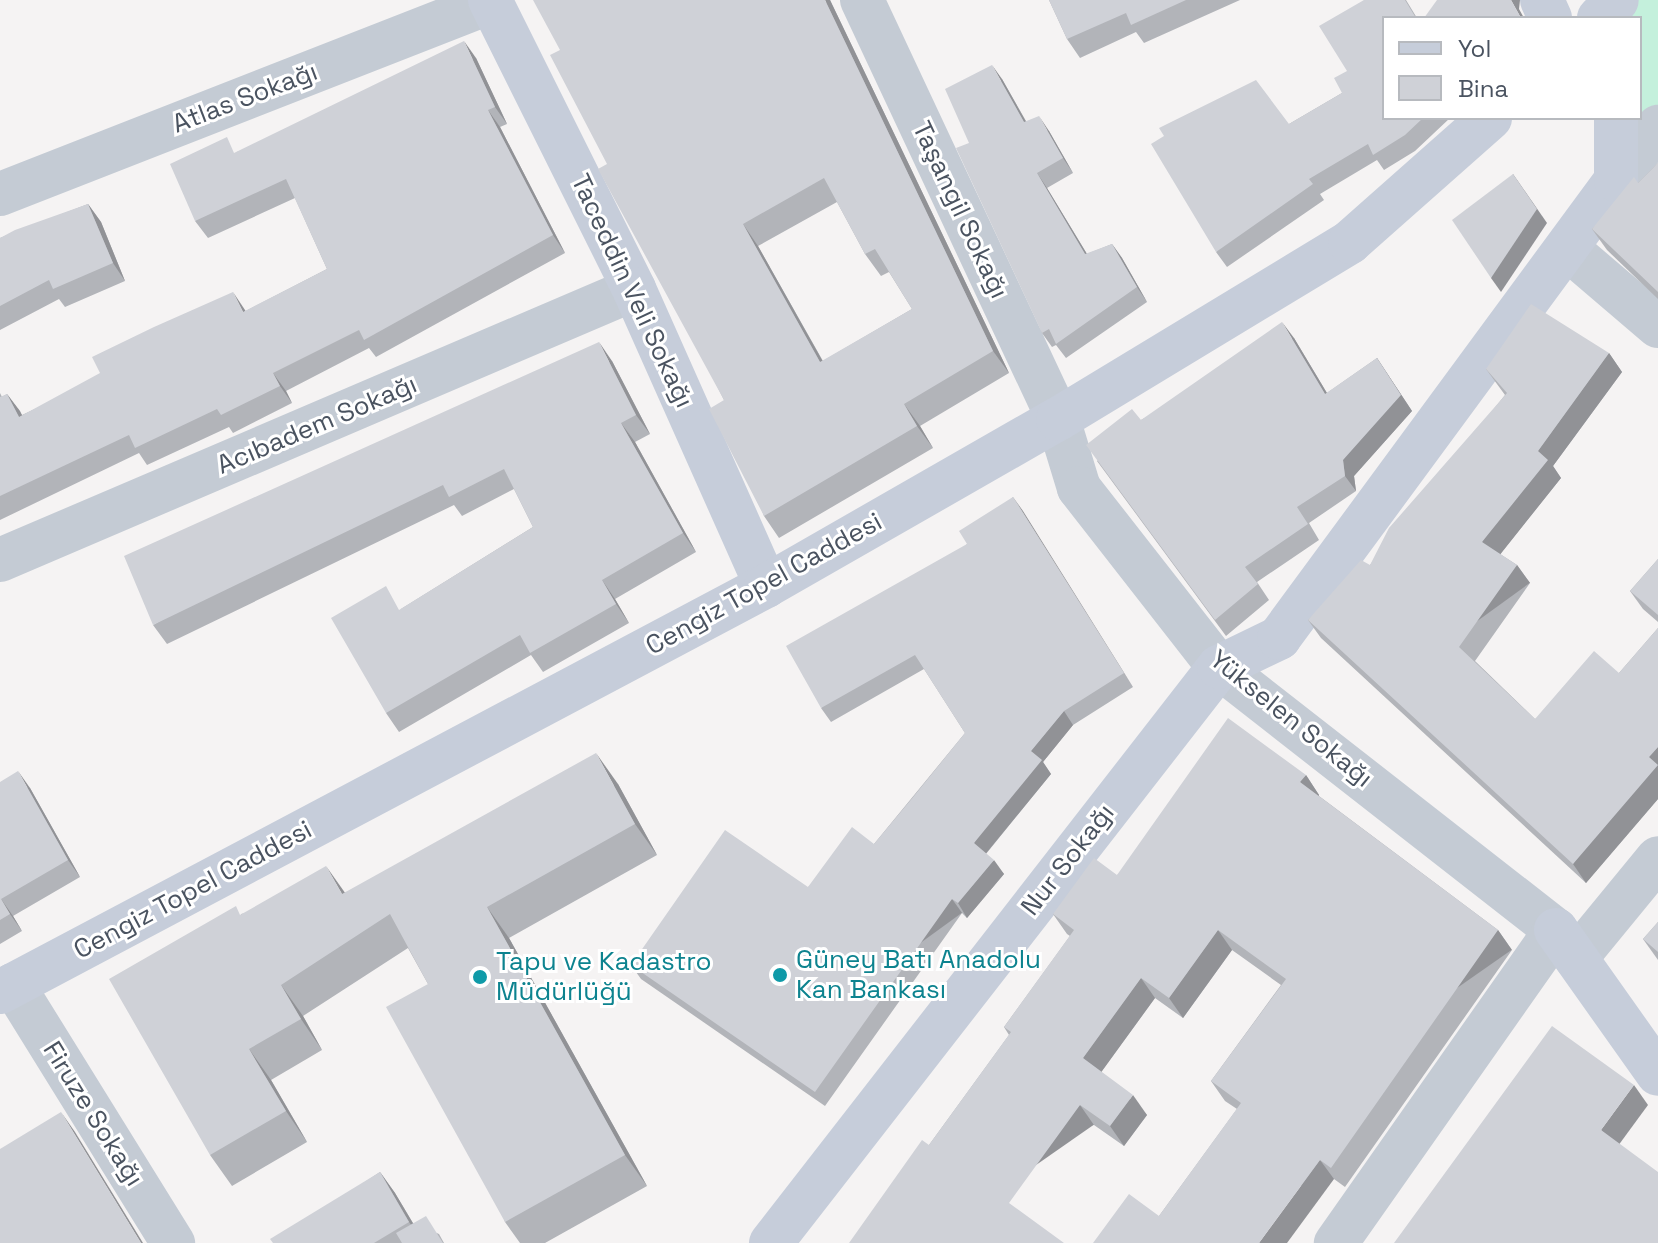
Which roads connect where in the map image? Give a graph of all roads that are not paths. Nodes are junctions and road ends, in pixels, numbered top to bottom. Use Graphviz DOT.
graph roads {
  1 [pos="862,0"];
  2 [pos="1617,0"];
  3 [pos="490,1"];
  4 [pos="1601,16"];
  5 [pos="1488,120"];
  6 [pos="1616,120"];
  7 [pos="1658,127"];
  8 [pos="1616,180"];
  9 [pos="0,194"];
  10 [pos="1569,250"];
  11 [pos="634,289"];
  12 [pos="1658,326"];
  13 [pos="1058,419"];
  14 [pos="0,560"];
  15 [pos="766,586"];
  16 [pos="1219,667"];
  17 [pos="1658,858"];
  18 [pos="1566,944"];
  19 [pos="6,988"];
  20 [pos="1658,1074"];
  21 [pos="173,1243"];
  22 [pos="771,1243"];
  23 [pos="1336,1243"];
  1 -- 13 [label="street, Taşangil Sokağı"];
  2 -- 4 [label="main road"];
  3 -- 9 [label="street, Atlas Sokağı"];
  3 -- 11 [label="main road, Taceddin Veli Sokağı"];
  5 -- 13 [label="main road, Cengiz Topel Caddesi"];
  6 -- 8 [label="main road"];
  7 -- 8 [label="street"];
  8 -- 10 [label="main road"];
  10 -- 12 [label="street"];
  10 -- 16 [label="main road"];
  11 -- 14 [label="street, Acıbadem Sokağı"];
  11 -- 15 [label="main road, Taceddin Veli Sokağı"];
  13 -- 15 [label="main road, Cengiz Topel Caddesi"];
  13 -- 16 [label="street, Yükselen Sokağı"];
  15 -- 19 [label="main road, Cengiz Topel Caddesi"];
  16 -- 18 [label="street, Yükselen Sokağı"];
  16 -- 22 [label="main road, Nur Sokağı"];
  17 -- 18 [label="street"];
  18 -- 20 [label="main road"];
  18 -- 23 [label="street"];
  19 -- 21 [label="street, Firuze Sokağı"];
}
